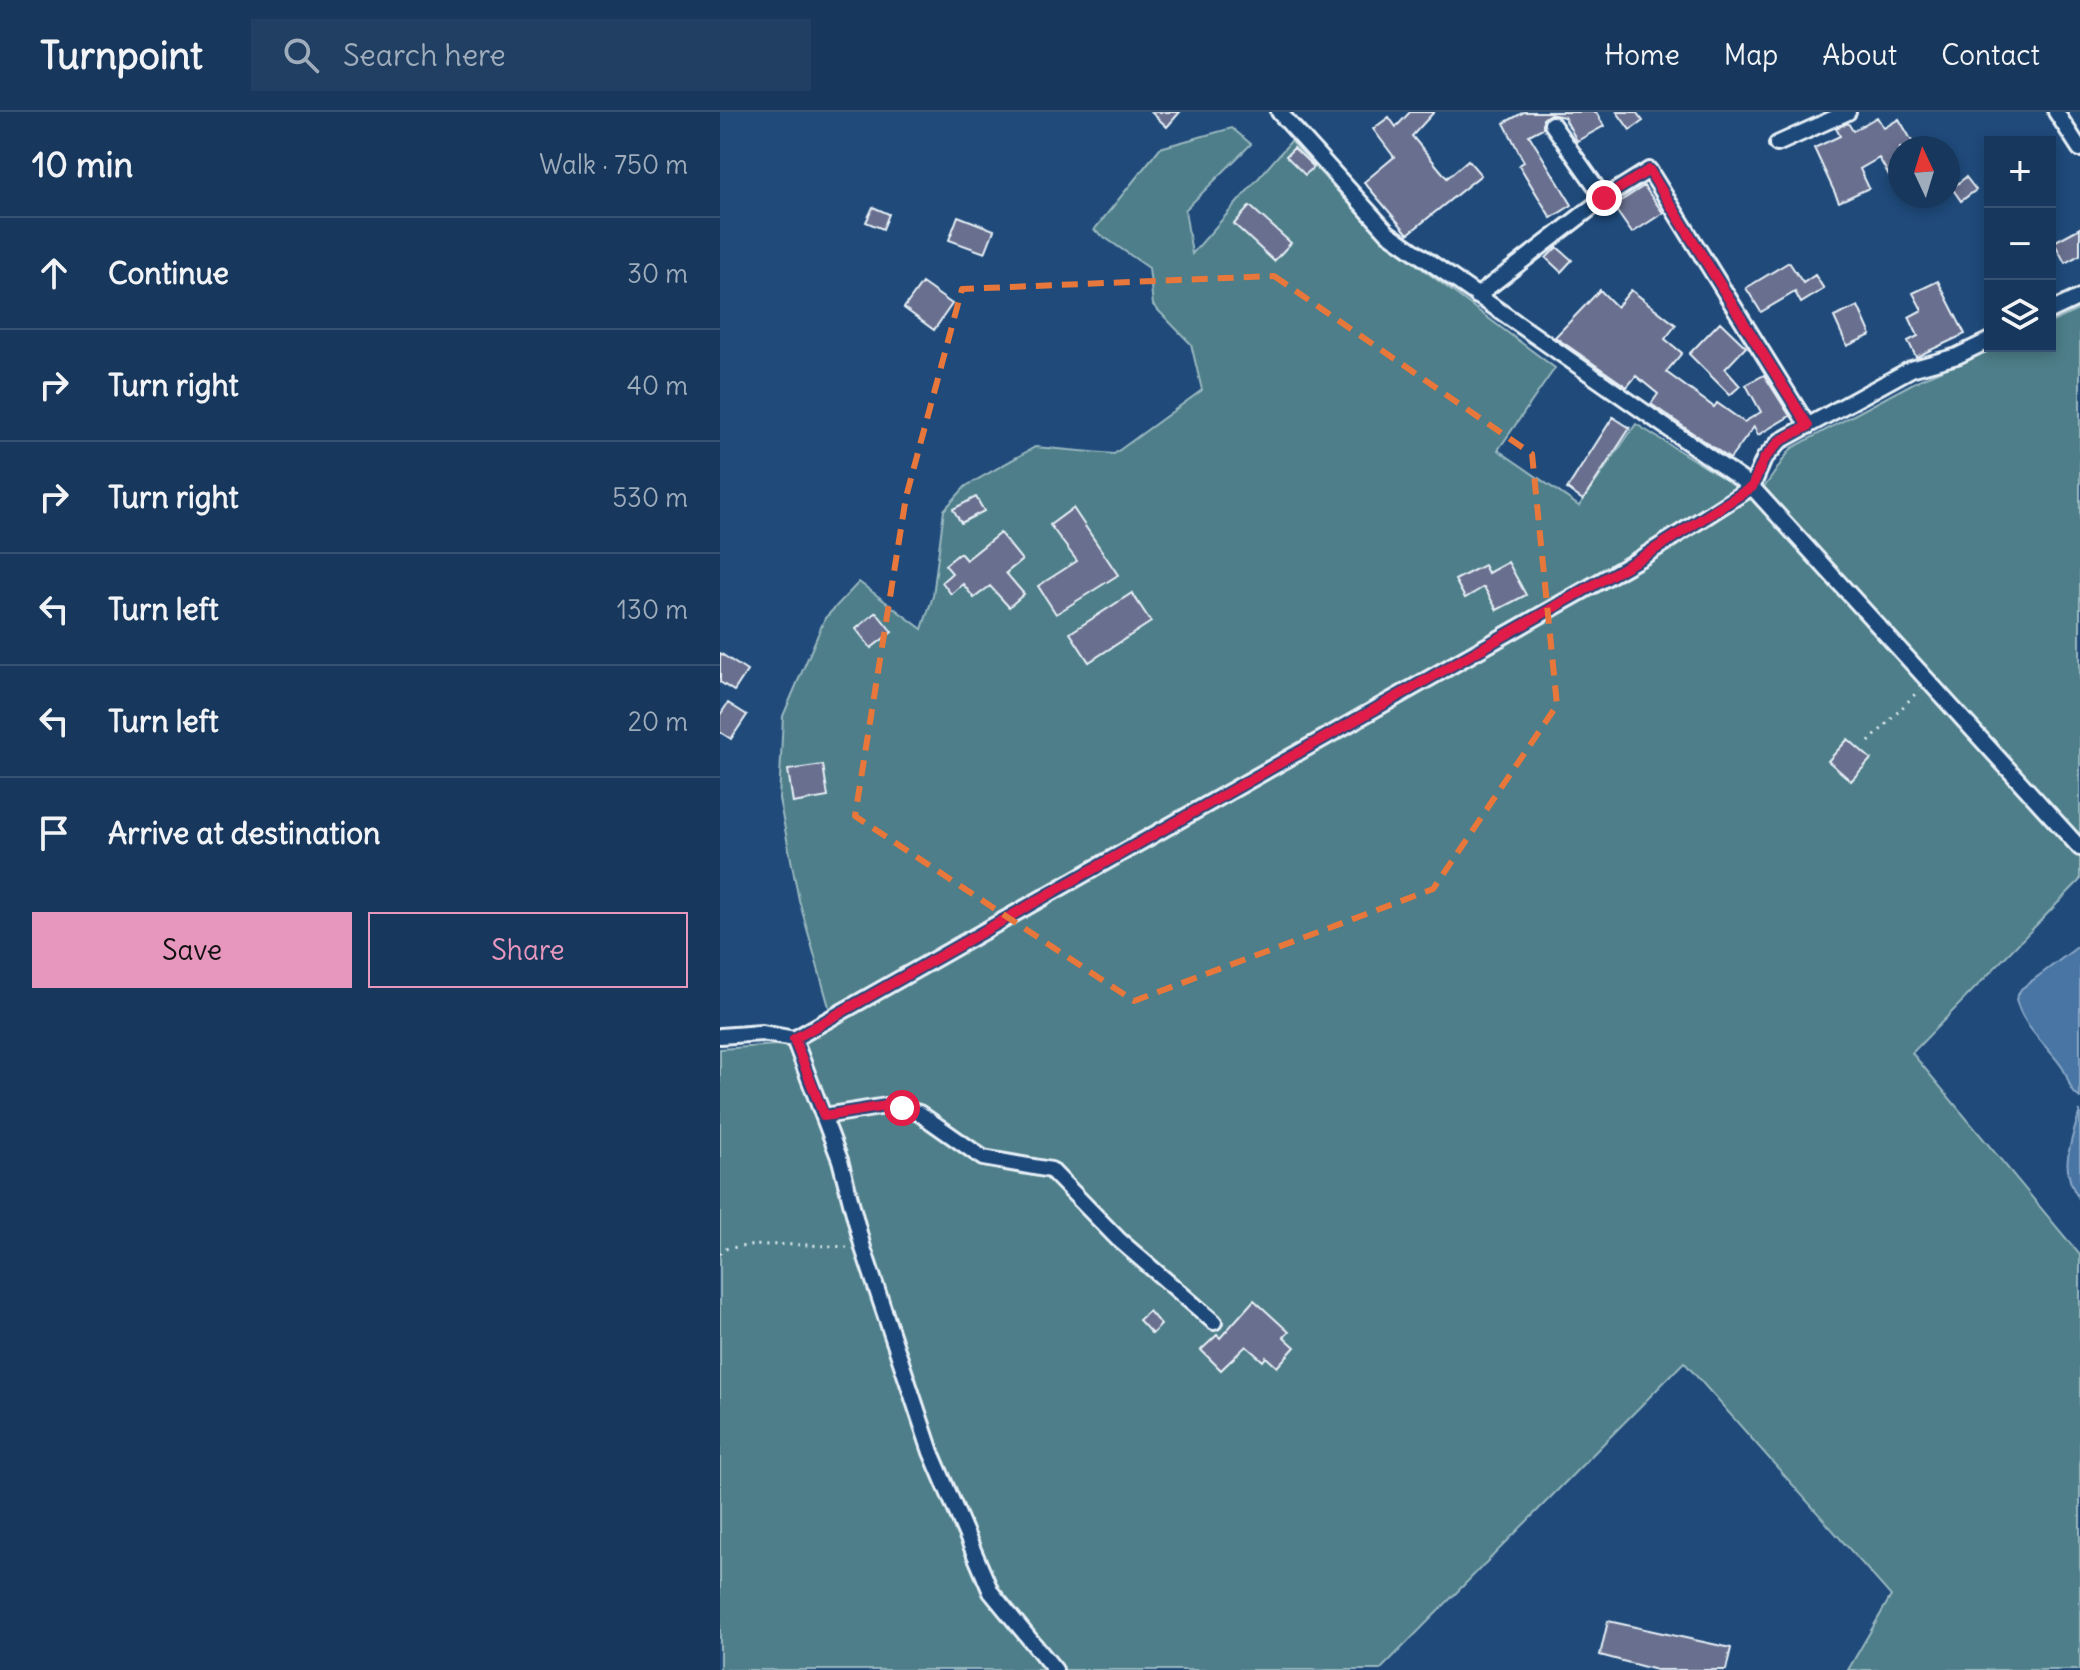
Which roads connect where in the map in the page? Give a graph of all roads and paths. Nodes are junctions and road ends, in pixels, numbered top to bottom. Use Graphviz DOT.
graph roads {
  1 [pos="1279,112"];
  2 [pos="1848,112"];
  3 [pos="2056,112"];
  4 [pos="1552,124"];
  5 [pos="1777,144"];
  6 [pos="2080,149"];
  7 [pos="1604,198"];
  8 [pos="1477,296"];
  9 [pos="2080,297"];
  10 [pos="2056,308"];
  11 [pos="1984,343"];
  12 [pos="1808,426"];
  13 [pos="1752,487"];
  14 [pos="1927,681"];
  15 [pos="1869,742"];
  16 [pos="2080,848"];
  17 [pos="720,1036"];
  18 [pos="794,1039"];
  19 [pos="824,1116"];
  20 [pos="863,1248"];
  21 [pos="720,1254"];
  22 [pos="1214,1322"];
  23 [pos="1055,1670"];
  1 -- 8 [label="street"];
  2 -- 5 [label="street"];
  3 -- 6 [label="street"];
  4 -- 7 [label="street"];
  7 -- 8 [label="street"];
  7 -- 12 [label="street"];
  8 -- 13 [label="street"];
  9 -- 10 [label="street"];
  11 -- 12 [label="street"];
  12 -- 13 [label="street"];
  13 -- 14 [label="street"];
  13 -- 18 [label="street"];
  14 -- 15 [label="path"];
  14 -- 16 [label="street"];
  17 -- 18 [label="street"];
  18 -- 19 [label="street"];
  19 -- 20 [label="street"];
  19 -- 22 [label="street"];
  20 -- 21 [label="path"];
  20 -- 23 [label="street"];
}
